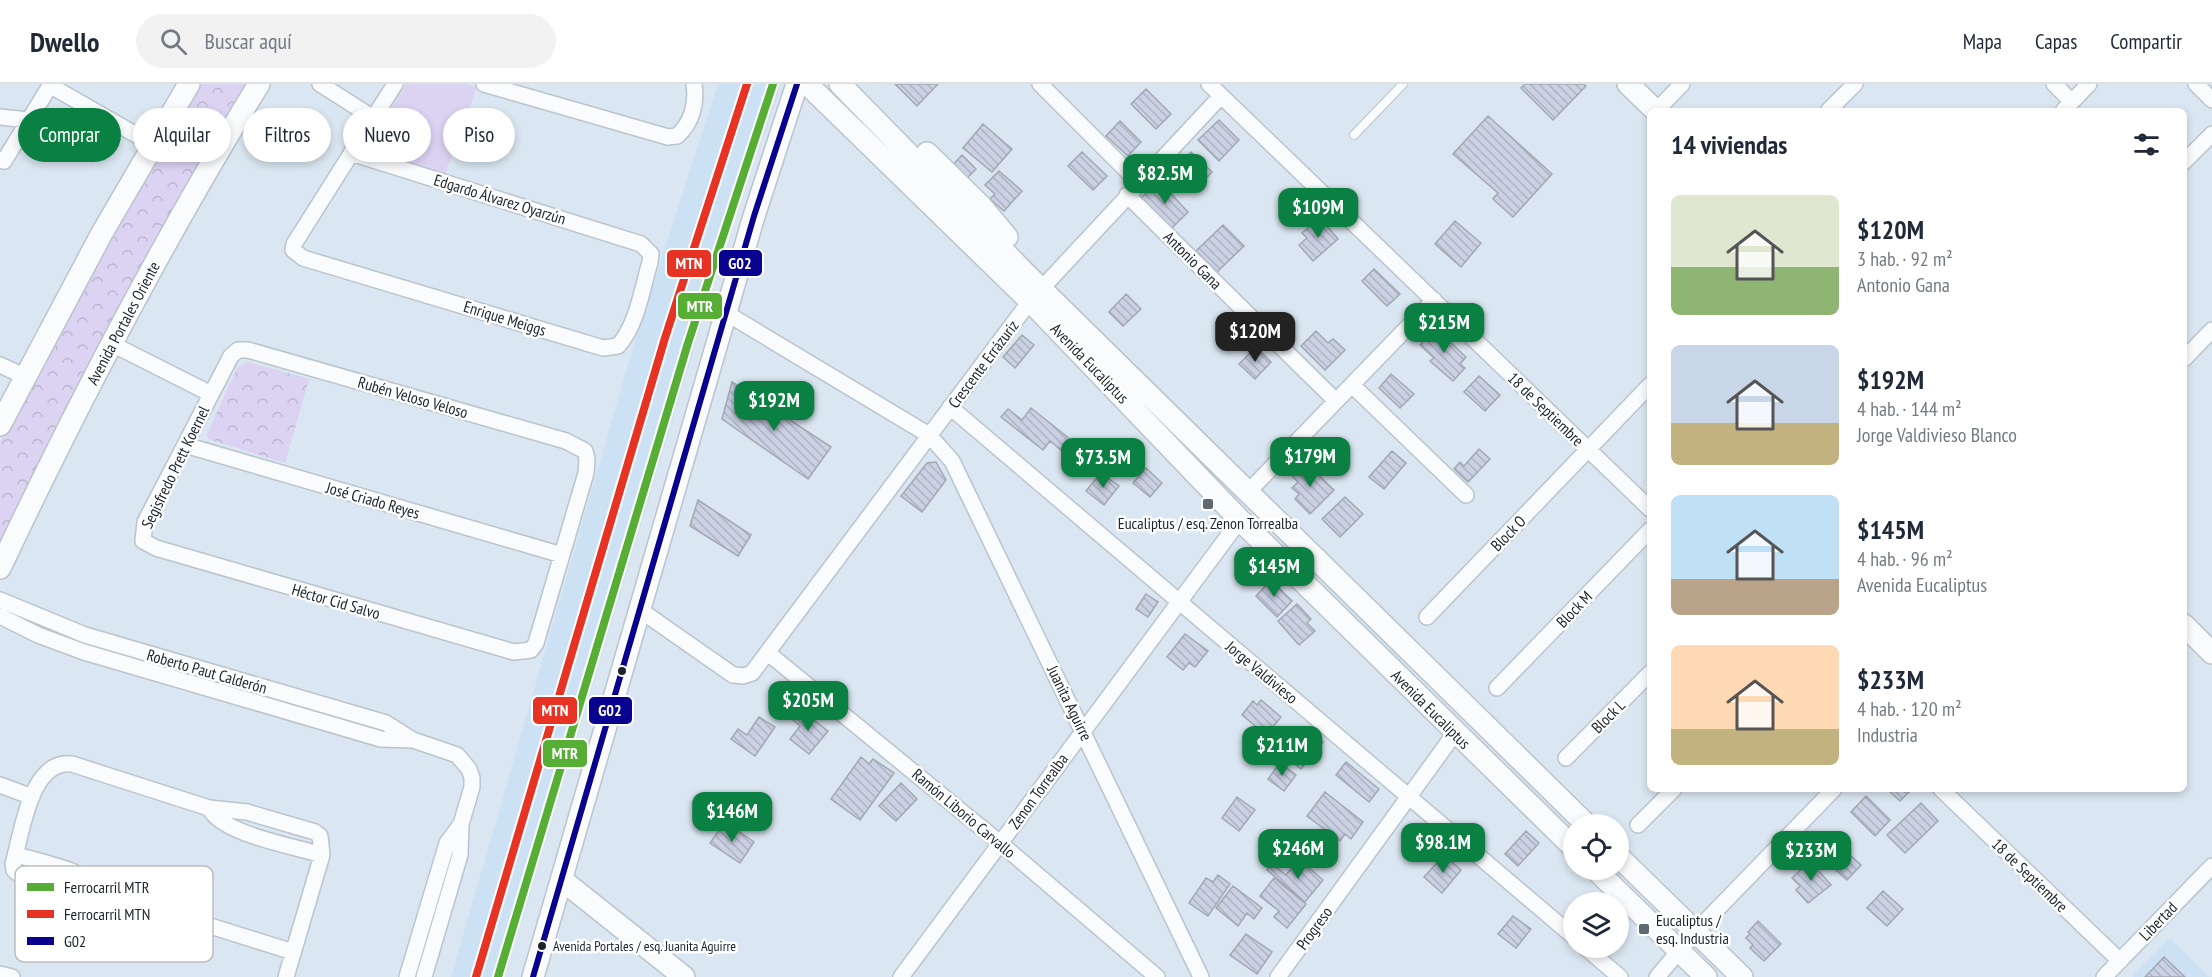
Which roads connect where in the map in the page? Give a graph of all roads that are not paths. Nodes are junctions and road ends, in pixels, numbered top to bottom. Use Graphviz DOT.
graph roads {
  1 [pos="189,84"];
  2 [pos="259,84"];
  3 [pos="320,84"];
  4 [pos="395,84"];
  5 [pos="484,84"];
  6 [pos="694,84"];
  7 [pos="797,84"];
  8 [pos="807,84"];
  9 [pos="840,84"];
  10 [pos="858,84"];
  11 [pos="1040,84"];
  12 [pos="1209,84"];
  13 [pos="1403,84"];
  14 [pos="1628,84"];
  15 [pos="1682,84"];
  16 [pos="1855,84"];
  17 [pos="2054,84"];
  18 [pos="2090,84"];
  19 [pos="2196,84"];
  20 [pos="51,85"];
  21 [pos="1221,96"];
  22 [pos="2212,100"];
  23 [pos="2068,106"];
  24 [pos="36,108"];
  25 [pos="174,108"];
  26 [pos="358,108"];
  27 [pos="378,108"];
  28 [pos="1653,108"];
  29 [pos="1659,108"];
  30 [pos="1831,108"];
  31 [pos="0,117"];
  32 [pos="18,119"];
  33 [pos="133,133"];
  34 [pos="2212,134"];
  35 [pos="18,135"];
  36 [pos="1354,135"];
  37 [pos="2187,159"];
  38 [pos="2,160"];
  39 [pos="142,162"];
  40 [pos="345,162"];
  41 [pos="380,162"];
  42 [pos="1139,183"];
  43 [pos="1127,195"];
  44 [pos="648,248"];
  45 [pos="1024,272"];
  46 [pos="1035,294"];
  47 [pos="1434,300"];
  48 [pos="726,313"];
  49 [pos="2212,330"];
  50 [pos="112,344"];
  51 [pos="238,350"];
  52 [pos="2187,356"];
  53 [pos="0,365"];
  54 [pos="24,376"];
  55 [pos="1352,385"];
  56 [pos="1647,388"];
  57 [pos="211,394"];
  58 [pos="1336,401"];
  59 [pos="951,407"];
  60 [pos="0,425"];
  61 [pos="929,435"];
  62 [pos="185,445"];
  63 [pos="1588,449"];
  64 [pos="1248,492"];
  65 [pos="1466,495"];
  66 [pos="1647,505"];
  67 [pos="1240,520"];
  68 [pos="1647,533"];
  69 [pos="142,541"];
  70 [pos="561,555"];
  71 [pos="0,568"];
  72 [pos="0,600"];
  73 [pos="1179,602"];
  74 [pos="640,610"];
  75 [pos="0,616"];
  76 [pos="1427,617"];
  77 [pos="2187,628"];
  78 [pos="768,653"];
  79 [pos="2212,653"];
  80 [pos="1647,676"];
  81 [pos="1497,688"];
  82 [pos="1083,729"];
  83 [pos="1455,733"];
  84 [pos="413,740"];
  85 [pos="1566,758"];
  86 [pos="0,785"];
  87 [pos="1671,792"];
  88 [pos="1831,792"];
  89 [pos="1944,792"];
  90 [pos="32,797"];
  91 [pos="1410,798"];
  92 [pos="209,808"];
  93 [pos="1576,814"];
  94 [pos="461,825"];
  95 [pos="1638,825"];
  96 [pos="1563,837"];
  97 [pos="1000,843"];
  98 [pos="322,855"];
  99 [pos="2212,866"];
  100 [pos="1629,867"];
  101 [pos="15,871"];
  102 [pos="562,880"];
  103 [pos="1606,880"];
  104 [pos="213,927"];
  105 [pos="1563,928"];
  106 [pos="1696,931"];
  107 [pos="1678,950"];
  108 [pos="294,952"];
  109 [pos="1598,958"];
  110 [pos="2120,961"];
  111 [pos="0,974"];
  112 [pos="12,977"];
  113 [pos="286,977"];
  114 [pos="407,977"];
  115 [pos="424,977"];
  116 [pos="532,977"];
  117 [pos="684,977"];
  118 [pos="901,977"];
  119 [pos="1157,977"];
  120 [pos="1201,977"];
  121 [pos="1278,977"];
  122 [pos="1620,977"];
  123 [pos="1657,977"];
  124 [pos="1706,977"];
  125 [pos="1742,977"];
  126 [pos="2104,977"];
  1 -- 25 [label="main road"];
  2 -- 50 [label="main road, Avenida Portales Oriente"];
  3 -- 26 [label="street"];
  4 -- 27 [label="street"];
  5 -- 6 [label="street"];
  7 -- 48 [label="main road"];
  8 -- 46 [label="main road, Avenida Eucaliptus"];
  9 -- 45 [label="main road, Avenida Eucaliptus"];
  10 -- 45 [label="main road"];
  11 -- 42 [label="street"];
  12 -- 21 [label="street, 18 de Septiembre"];
  13 -- 36 [label="lane"];
  14 -- 28 [label="main road"];
  15 -- 29 [label="street"];
  16 -- 30 [label="street"];
  17 -- 23 [label="street"];
  18 -- 23 [label="street"];
  19 -- 22 [label="street"];
  20 -- 24 [label="street"];
  20 -- 33 [label="street"];
  21 -- 42 [label="street, Crescente Errázuriz"];
  21 -- 47 [label="street, 18 de Septiembre"];
  31 -- 32 [label="street"];
  34 -- 37 [label="street"];
  35 -- 38 [label="street"];
  39 -- 54 [label="main road"];
  40 -- 44 [label="street, Enrique Meiggs"];
  41 -- 44 [label="street, Edgardo Álvarez Oyarzún"];
  42 -- 43 [label="street, Crescente Errázuriz"];
  43 -- 46 [label="street, Crescente Errázuriz"];
  43 -- 58 [label="street, Antonio Gana"];
  45 -- 46 [label="main road, Avenida Eucaliptus"];
  46 -- 59 [label="street, Crescente Errázuriz"];
  46 -- 64 [label="main road, Avenida Eucaliptus"];
  46 -- 67 [label="main road, Avenida Eucaliptus"];
  47 -- 55 [label="street"];
  47 -- 63 [label="street, 18 de Septiembre"];
  48 -- 61 [label="street, Juanita Aguirre"];
  48 -- 74 [label="main road"];
  49 -- 52 [label="street"];
  50 -- 57 [label="street, Segisfredo Prett Koernel"];
  50 -- 71 [label="main road, Avenida Portales Oriente"];
  51 -- 57 [label="street, Segisfredo Prett Koernel"];
  51 -- 70 [label="street, Rubén Veloso Veloso"];
  53 -- 54 [label="street"];
  54 -- 60 [label="main road"];
  55 -- 58 [label="street"];
  55 -- 65 [label="street"];
  56 -- 63 [label="street, Block O"];
  57 -- 62 [label="street, Segisfredo Prett Koernel"];
  58 -- 64 [label="street"];
  59 -- 61 [label="street, Crescente Errázuriz"];
  59 -- 73 [label="street, Jorge Valdivieso"];
  61 -- 78 [label="street, Crescente Errázuriz"];
  61 -- 82 [label="street, Juanita Aguirre"];
  62 -- 69 [label="street, Segisfredo Prett Koernel"];
  62 -- 70 [label="street, José Criado Reyes"];
  63 -- 66 [label="street, 18 de Septiembre"];
  63 -- 76 [label="street, Block O"];
  64 -- 93 [label="main road, Avenida Eucaliptus"];
  67 -- 73 [label="street, Zenon Torrealba"];
  67 -- 83 [label="main road, Avenida Eucaliptus"];
  68 -- 81 [label="street, Block M"];
  69 -- 70 [label="street, Héctor Cid Salvo"];
  72 -- 84 [label="street, Roberto Paut Calderón"];
  73 -- 82 [label="street, Zenon Torrealba"];
  73 -- 91 [label="street, Jorge Valdivieso"];
  74 -- 78 [label="street, Crescente Errázuriz"];
  74 -- 102 [label="main road"];
  75 -- 84 [label="street, Roberto Paut Calderón"];
  77 -- 79 [label="main road"];
  78 -- 97 [label="street, Ramón Liborio Carvallo"];
  80 -- 85 [label="street, Block L"];
  82 -- 97 [label="street, Zenon Torrealba"];
  82 -- 120 [label="street, Juanita Aguirre"];
  83 -- 91 [label="street, Progreso"];
  83 -- 96 [label="main road, Avenida Eucaliptus"];
  84 -- 94 [label="street, Roberto Paut Calderón"];
  86 -- 90 [label="street"];
  87 -- 95 [label="street"];
  88 -- 106 [label="street"];
  89 -- 110 [label="street, 18 de Septiembre"];
  90 -- 92 [label="street"];
  90 -- 101 [label="street"];
  91 -- 105 [label="street, Jorge Valdivieso"];
  91 -- 121 [label="street, Progreso"];
  92 -- 98 [label="street"];
  92 -- 98 [label="street"];
  94 -- 114 [label="street, Roberto Paut Calderón"];
  94 -- 115 [label="street, Roberto Paut Calderón"];
  97 -- 118 [label="street, Zenon Torrealba"];
  97 -- 119 [label="street, Ramón Liborio Carvallo"];
  98 -- 108 [label="street"];
  99 -- 110 [label="street, Libertad"];
  100 -- 106 [label="main road"];
  102 -- 116 [label="main road"];
  102 -- 117 [label="main road"];
  103 -- 107 [label="main road"];
  104 -- 108 [label="street"];
  106 -- 107 [label="street"];
  106 -- 125 [label="main road"];
  107 -- 123 [label="street"];
  107 -- 124 [label="main road"];
  108 -- 113 [label="street"];
  109 -- 122 [label="street"];
  110 -- 126 [label="street, Libertad"];
  111 -- 112 [label="street"];
}
